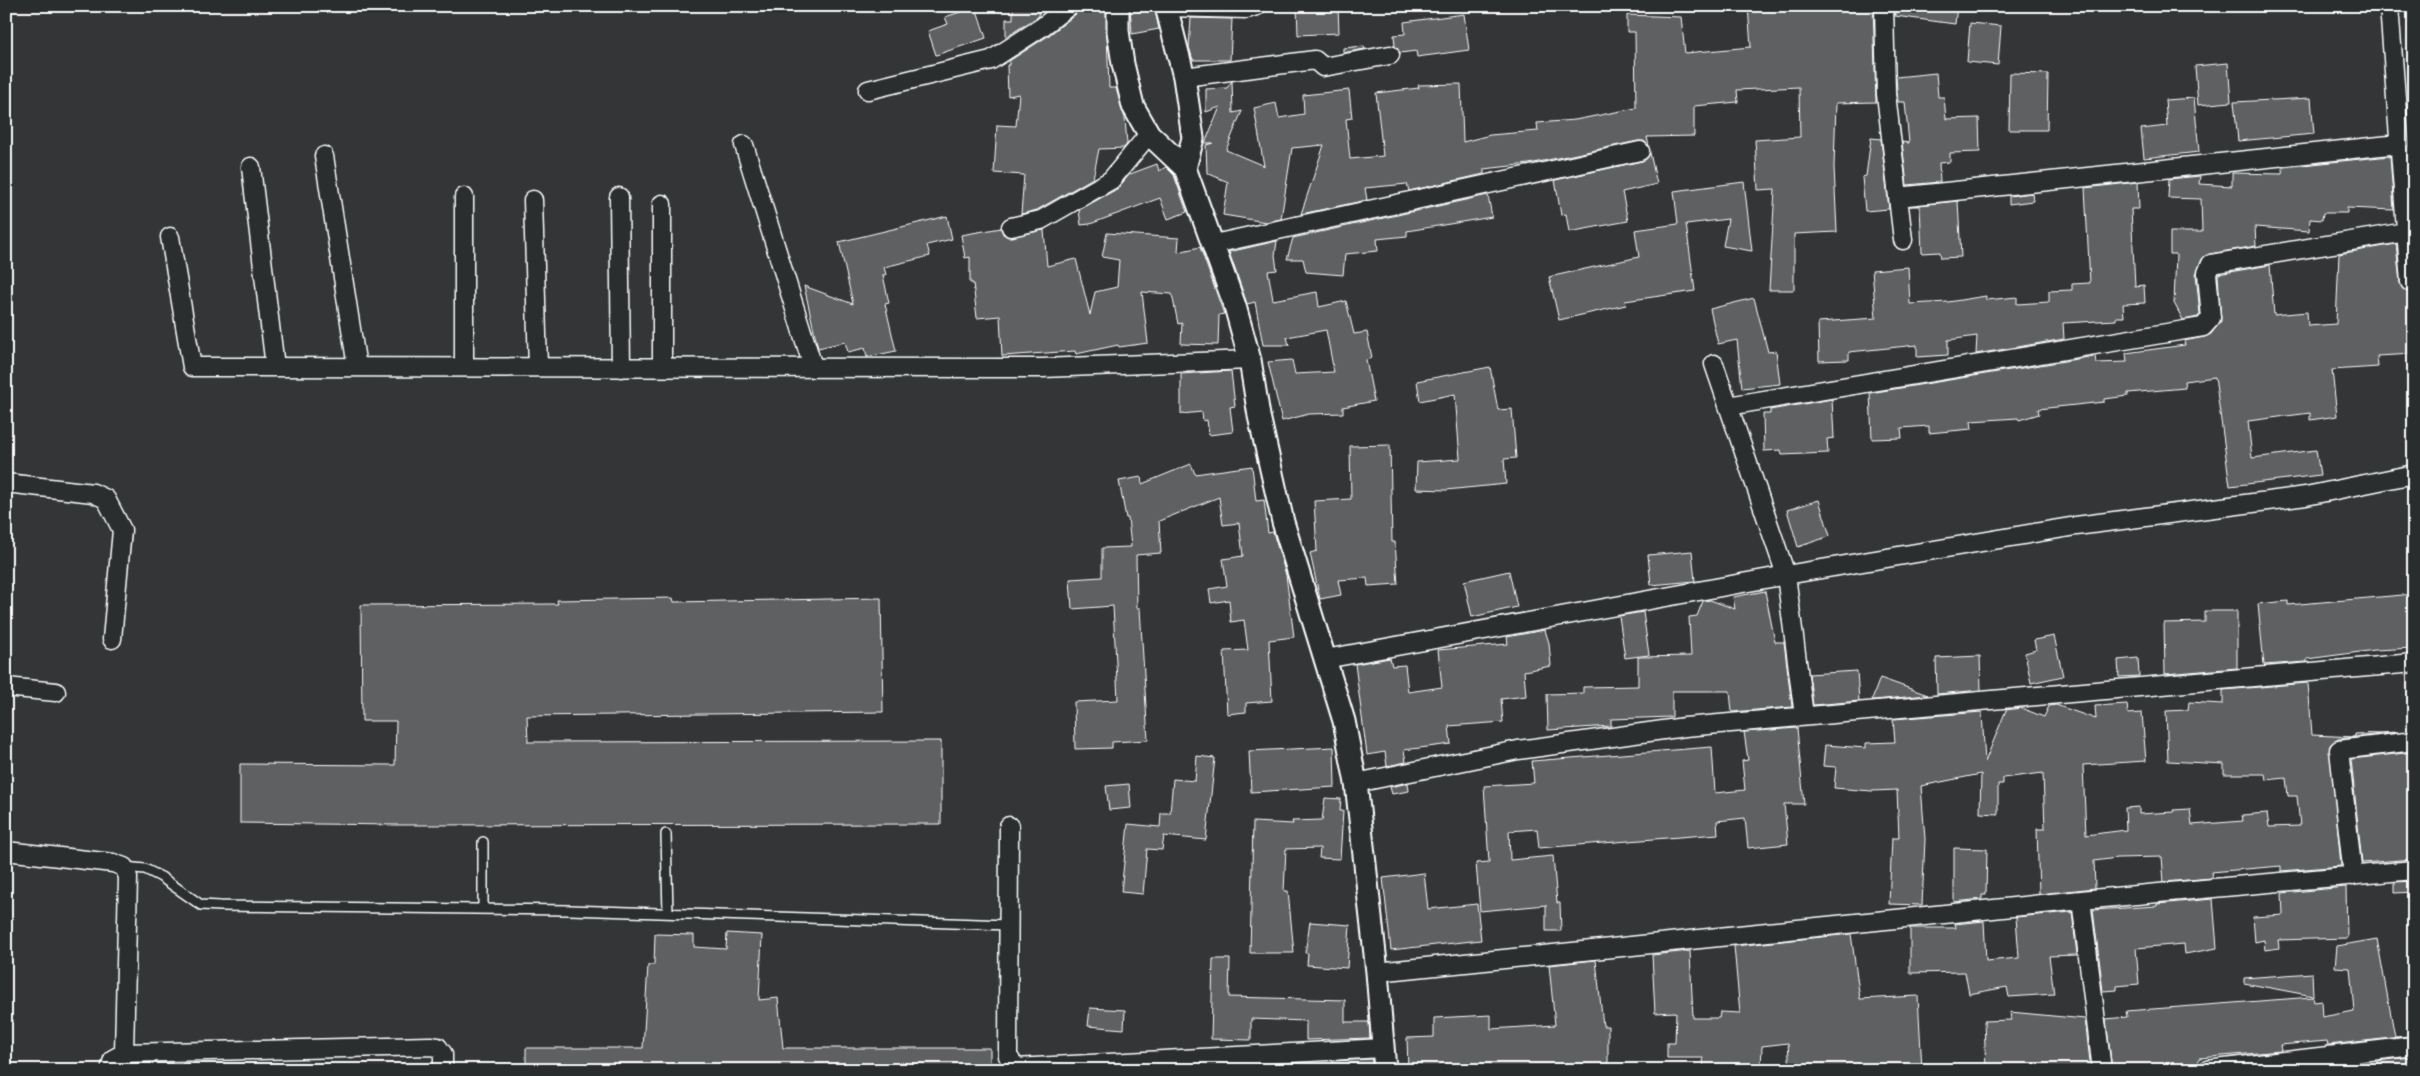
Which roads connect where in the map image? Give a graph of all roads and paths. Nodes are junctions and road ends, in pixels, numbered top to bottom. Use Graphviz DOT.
graph roads {
  1 [pos="1069,6"];
  2 [pos="1118,6"];
  3 [pos="1257,6"];
  4 [pos="1884,6"];
  5 [pos="2389,6"];
  6 [pos="1167,7"];
  7 [pos="1390,55"];
  8 [pos="1184,77"];
  9 [pos="868,90"];
  10 [pos="1149,134"];
  11 [pos="2399,144"];
  12 [pos="744,145"];
  13 [pos="1640,151"];
  14 [pos="324,156"];
  15 [pos="251,167"];
  16 [pos="1185,168"];
  17 [pos="464,197"];
  18 [pos="619,197"];
  19 [pos="1898,197"];
  20 [pos="533,200"];
  21 [pos="662,204"];
  22 [pos="1011,227"];
  23 [pos="2406,232"];
  24 [pos="170,238"];
  25 [pos="1903,240"];
  26 [pos="1214,244"];
  27 [pos="2410,282"];
  28 [pos="1250,360"];
  29 [pos="1714,364"];
  30 [pos="275,367"];
  31 [pos="357,367"];
  32 [pos="464,367"];
  33 [pos="813,367"];
  34 [pos="538,368"];
  35 [pos="621,368"];
  36 [pos="662,368"];
  37 [pos="1728,406"];
  38 [pos="2414,474"];
  39 [pos="6,482"];
  40 [pos="1786,576"];
  41 [pos="112,638"];
  42 [pos="1326,659"];
  43 [pos="2414,663"];
  44 [pos="6,687"];
  45 [pos="56,692"];
  46 [pos="1804,716"];
  47 [pos="2414,741"];
  48 [pos="1356,783"];
  49 [pos="1009,826"];
  50 [pos="666,834"];
  51 [pos="483,842"];
  52 [pos="6,851"];
  53 [pos="124,867"];
  54 [pos="2414,870"];
  55 [pos="2354,876"];
  56 [pos="2081,900"];
  57 [pos="483,909"];
  58 [pos="668,913"];
  59 [pos="1008,925"];
  60 [pos="1377,972"];
  61 [pos="2414,1046"];
  62 [pos="1383,1048"];
  63 [pos="124,1053"];
  64 [pos="110,1070"];
  65 [pos="443,1070"];
  66 [pos="1385,1070"];
  67 [pos="2102,1070"];
  68 [pos="2207,1070"];
  1 -- 9 [label="street"];
  2 -- 10 [label="street"];
  3 -- 6 [label="street"];
  4 -- 19 [label="street"];
  5 -- 11 [label="street"];
  6 -- 8 [label="street"];
  7 -- 8 [label="street"];
  8 -- 16 [label="street"];
  10 -- 16 [label="street"];
  10 -- 22 [label="street"];
  11 -- 19 [label="street"];
  11 -- 23 [label="street"];
  12 -- 33 [label="street"];
  13 -- 26 [label="street"];
  14 -- 31 [label="street"];
  15 -- 30 [label="street"];
  16 -- 26 [label="street"];
  17 -- 32 [label="street"];
  18 -- 35 [label="street"];
  19 -- 25 [label="street"];
  20 -- 34 [label="street"];
  21 -- 36 [label="street"];
  23 -- 27 [label="street"];
  23 -- 37 [label="street"];
  24 -- 30 [label="street"];
  26 -- 28 [label="street"];
  28 -- 33 [label="street"];
  28 -- 42 [label="street"];
  29 -- 37 [label="street"];
  30 -- 31 [label="street"];
  31 -- 32 [label="street"];
  32 -- 34 [label="street"];
  33 -- 36 [label="street"];
  34 -- 35 [label="street"];
  35 -- 36 [label="street"];
  37 -- 40 [label="street"];
  38 -- 40 [label="street"];
  39 -- 41 [label="street"];
  40 -- 42 [label="street"];
  40 -- 46 [label="street"];
  42 -- 48 [label="street"];
  43 -- 46 [label="street"];
  44 -- 45 [label="street"];
  46 -- 48 [label="street"];
  47 -- 55 [label="street"];
  48 -- 60 [label="street"];
  49 -- 59 [label="street"];
  50 -- 58 [label="lane"];
  51 -- 57 [label="lane"];
  52 -- 53 [label="street"];
  53 -- 57 [label="lane"];
  53 -- 63 [label="street"];
  54 -- 55 [label="street"];
  55 -- 56 [label="street"];
  56 -- 60 [label="street"];
  56 -- 67 [label="street"];
  57 -- 58 [label="lane"];
  58 -- 59 [label="lane"];
  59 -- 62 [label="street"];
  60 -- 62 [label="street"];
  61 -- 68 [label="street"];
  62 -- 66 [label="street"];
  63 -- 64 [label="street"];
  63 -- 65 [label="street"];
}
